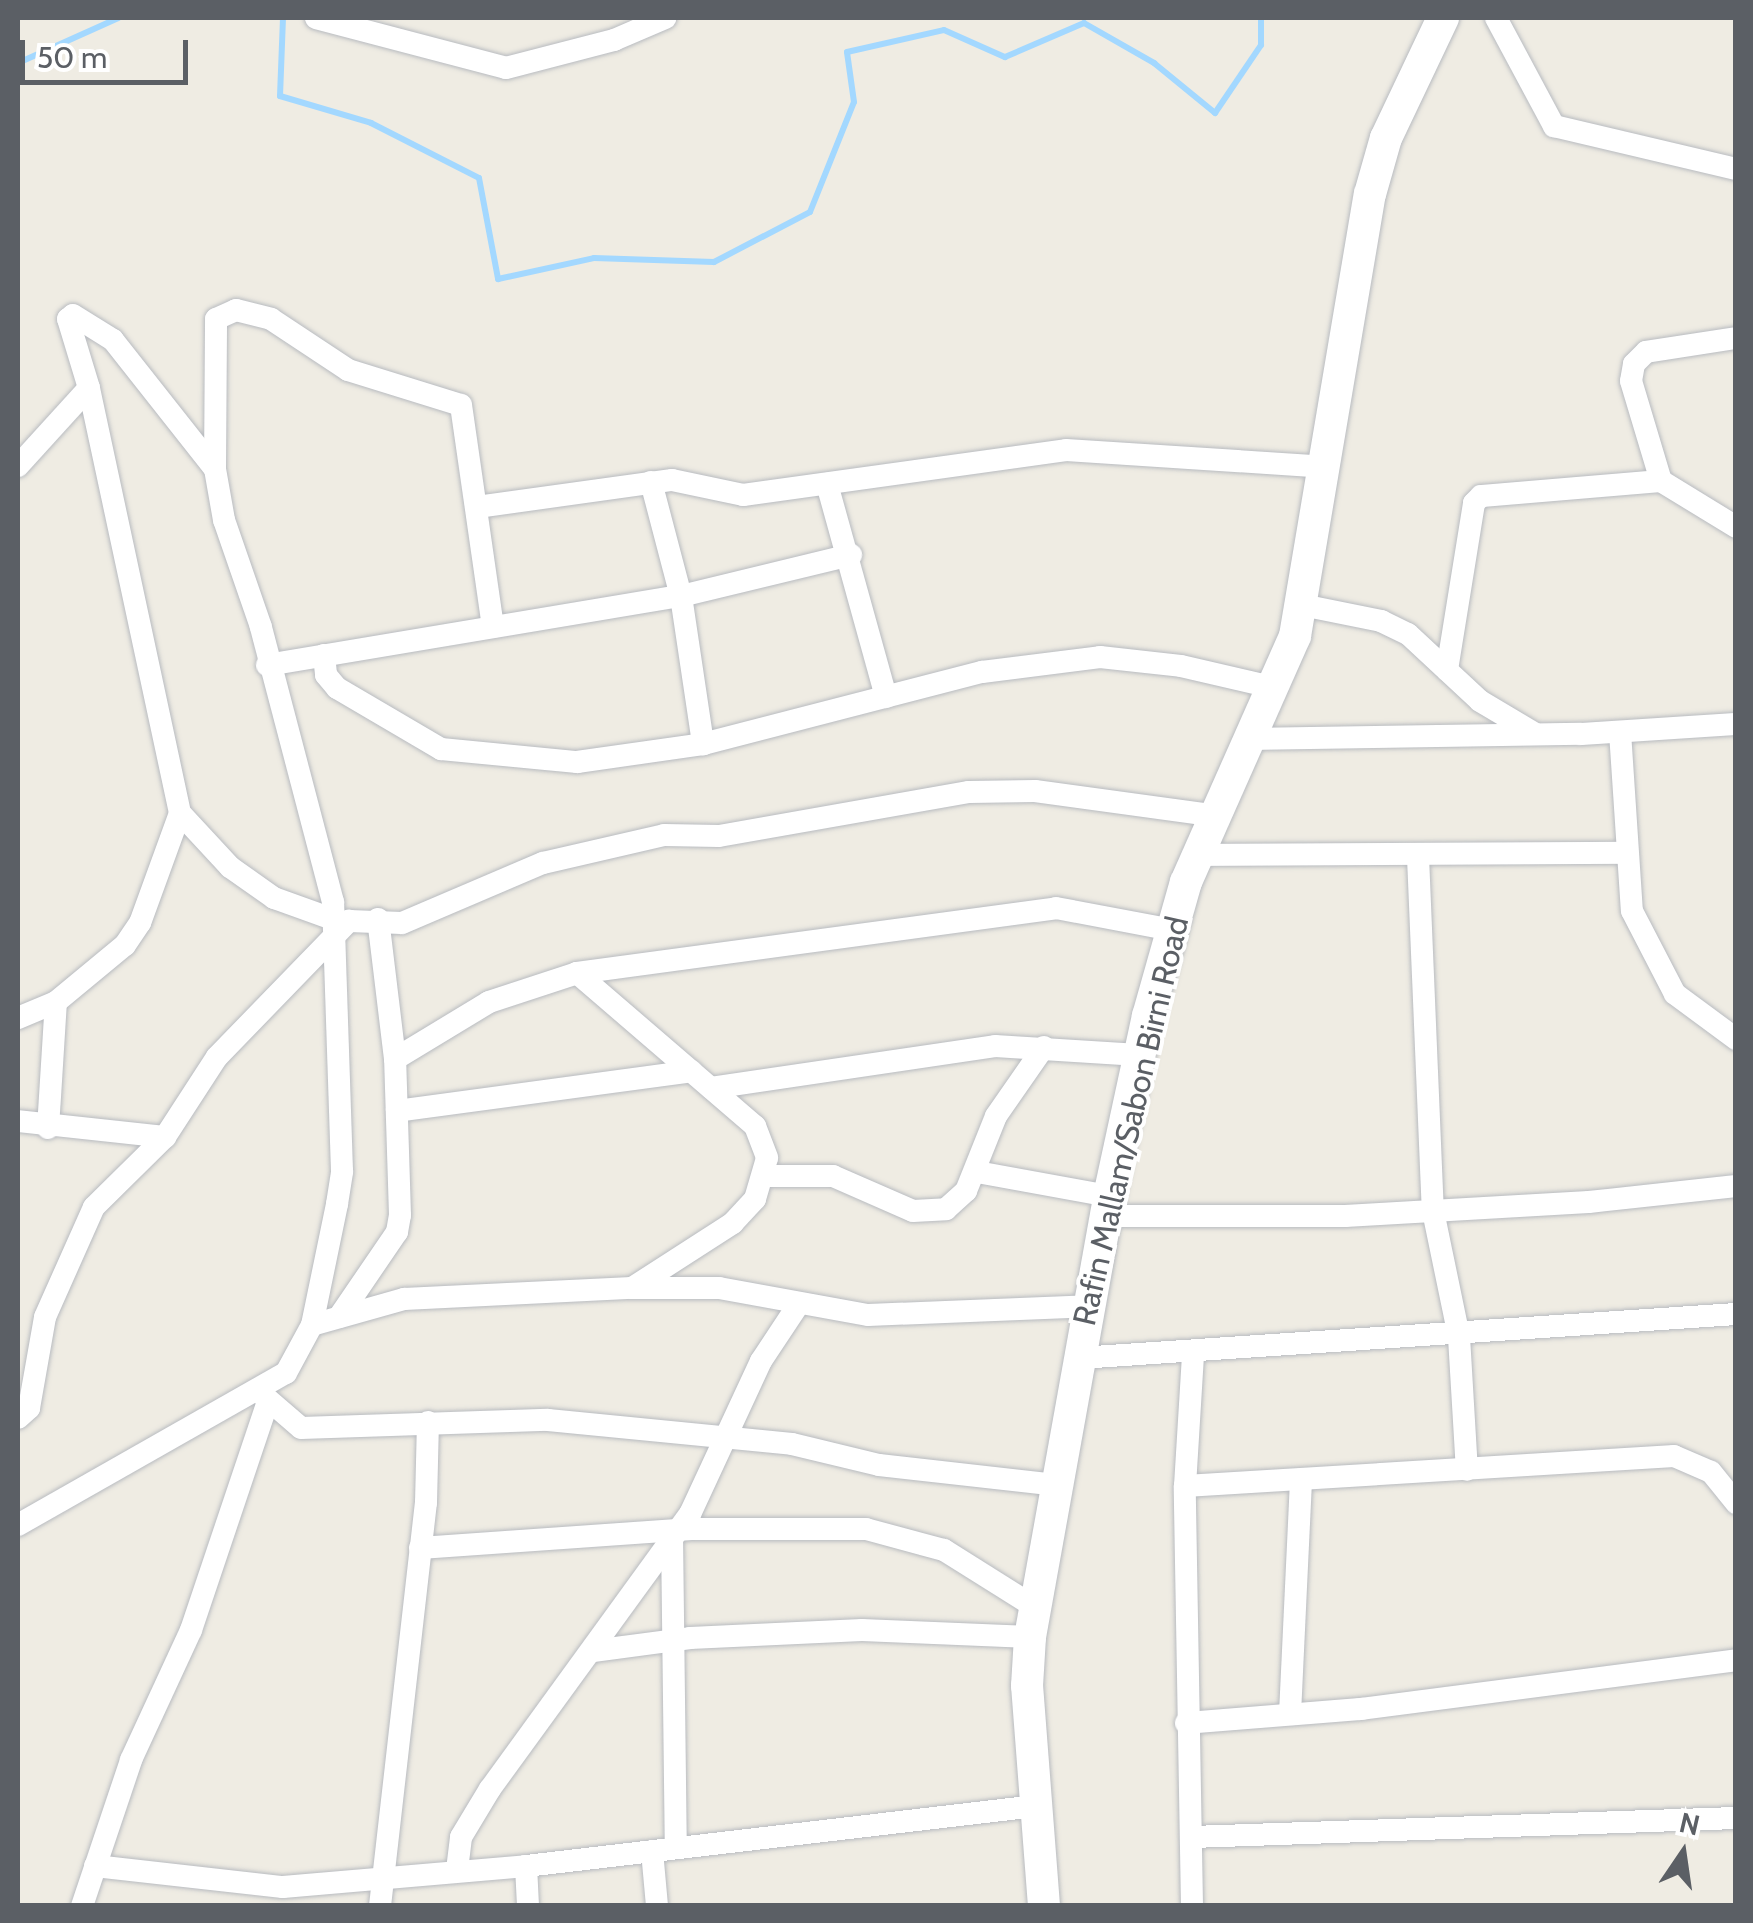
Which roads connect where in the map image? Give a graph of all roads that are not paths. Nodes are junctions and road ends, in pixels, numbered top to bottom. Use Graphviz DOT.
graph roads {
  1 [pos="316,18"];
  2 [pos="665,18"];
  3 [pos="1442,18"];
  4 [pos="1496,18"];
  5 [pos="1736,169"];
  6 [pos="1736,338"];
  7 [pos="89,388"];
  8 [pos="18,466"];
  9 [pos="1326,467"];
  10 [pos="215,469"];
  11 [pos="1661,481"];
  12 [pos="652,482"];
  13 [pos="827,484"];
  14 [pos="477,507"];
  15 [pos="1736,527"];
  16 [pos="851,555"];
  17 [pos="680,596"];
  18 [pos="1302,606"];
  19 [pos="493,627"];
  20 [pos="324,655"];
  21 [pos="267,665"];
  22 [pos="1446,670"];
  23 [pos="1272,688"];
  24 [pos="886,697"];
  25 [pos="1736,724"];
  26 [pos="1620,732"];
  27 [pos="1534,733"];
  28 [pos="1247,739"];
  29 [pos="703,744"];
  30 [pos="180,813"];
  31 [pos="1210,815"];
  32 [pos="1624,853"];
  33 [pos="1196,855"];
  34 [pos="1418,856"];
  35 [pos="378,919"];
  36 [pos="335,924"];
  37 [pos="1172,930"];
  38 [pos="577,973"];
  39 [pos="56,1002"];
  40 [pos="18,1018"];
  41 [pos="1736,1039"];
  42 [pos="1044,1047"];
  43 [pos="1139,1055"];
  44 [pos="395,1060"];
  45 [pos="691,1072"];
  46 [pos="711,1088"];
  47 [pos="396,1111"];
  48 [pos="18,1121"];
  49 [pos="48,1128"];
  50 [pos="165,1137"];
  51 [pos="977,1172"];
  52 [pos="765,1176"];
  53 [pos="1736,1186"];
  54 [pos="1107,1206"];
  55 [pos="1434,1211"];
  56 [pos="632,1288"];
  57 [pos="798,1306"];
  58 [pos="1088,1306"];
  59 [pos="1736,1314"];
  60 [pos="338,1317"];
  61 [pos="312,1325"];
  62 [pos="1459,1337"];
  63 [pos="1193,1354"];
  64 [pos="1079,1358"];
  65 [pos="262,1396"];
  66 [pos="18,1418"];
  67 [pos="428,1422"];
  68 [pos="730,1440"];
  69 [pos="1467,1470"];
  70 [pos="1301,1479"];
  71 [pos="1056,1485"];
  72 [pos="1185,1486"];
  73 [pos="1736,1503"];
  74 [pos="18,1525"];
  75 [pos="674,1532"];
  76 [pos="420,1548"];
  77 [pos="1033,1622"];
  78 [pos="672,1640"];
  79 [pos="594,1651"];
  80 [pos="1736,1660"];
  81 [pos="1290,1714"];
  82 [pos="1186,1723"];
  83 [pos="1036,1806"];
  84 [pos="1736,1818"];
  85 [pos="1192,1837"];
  86 [pos="664,1850"];
  87 [pos="95,1866"];
  88 [pos="526,1866"];
  89 [pos="458,1870"];
  90 [pos="383,1875"];
  91 [pos="82,1906"];
  92 [pos="380,1906"];
  93 [pos="528,1906"];
  94 [pos="657,1906"];
  95 [pos="1044,1906"];
  96 [pos="1192,1906"];
  1 -- 2 [label="street"];
  3 -- 9 [label="street, Rafin Mallam/Sabon Birni Road"];
  4 -- 5 [label="street"];
  6 -- 11 [label="street"];
  7 -- 8 [label="street"];
  7 -- 10 [label="street"];
  7 -- 30 [label="street"];
  9 -- 13 [label="street"];
  9 -- 18 [label="street, Rafin Mallam/Sabon Birni Road"];
  10 -- 14 [label="street"];
  10 -- 21 [label="street"];
  11 -- 15 [label="street"];
  11 -- 22 [label="street"];
  12 -- 13 [label="street"];
  12 -- 14 [label="street"];
  12 -- 17 [label="street"];
  13 -- 16 [label="street"];
  14 -- 19 [label="street"];
  16 -- 17 [label="street"];
  16 -- 24 [label="street"];
  17 -- 19 [label="street"];
  17 -- 29 [label="street"];
  18 -- 22 [label="street"];
  18 -- 23 [label="street, Rafin Mallam/Sabon Birni Road"];
  19 -- 20 [label="street"];
  20 -- 21 [label="street"];
  20 -- 29 [label="street"];
  21 -- 36 [label="street"];
  22 -- 27 [label="street"];
  23 -- 24 [label="street"];
  23 -- 28 [label="street, Rafin Mallam/Sabon Birni Road"];
  24 -- 29 [label="street"];
  25 -- 26 [label="street"];
  26 -- 27 [label="street"];
  26 -- 32 [label="street"];
  27 -- 28 [label="street"];
  28 -- 31 [label="street, Rafin Mallam/Sabon Birni Road"];
  30 -- 36 [label="street"];
  30 -- 39 [label="street"];
  31 -- 33 [label="street, Rafin Mallam/Sabon Birni Road"];
  31 -- 35 [label="street"];
  32 -- 34 [label="street"];
  32 -- 41 [label="street"];
  33 -- 34 [label="street"];
  33 -- 37 [label="street, Rafin Mallam/Sabon Birni Road"];
  34 -- 55 [label="street"];
  35 -- 36 [label="street"];
  35 -- 44 [label="street"];
  36 -- 50 [label="street"];
  36 -- 61 [label="street"];
  37 -- 38 [label="street"];
  37 -- 43 [label="street, Rafin Mallam/Sabon Birni Road"];
  38 -- 44 [label="street"];
  38 -- 45 [label="street"];
  39 -- 40 [label="street"];
  39 -- 49 [label="street"];
  42 -- 43 [label="street"];
  42 -- 46 [label="street"];
  42 -- 51 [label="street"];
  43 -- 54 [label="street, Rafin Mallam/Sabon Birni Road"];
  44 -- 47 [label="street"];
  45 -- 46 [label="street"];
  45 -- 47 [label="street"];
  46 -- 52 [label="street"];
  47 -- 60 [label="street"];
  48 -- 49 [label="street"];
  49 -- 50 [label="street"];
  50 -- 66 [label="street"];
  51 -- 52 [label="street"];
  51 -- 54 [label="street"];
  52 -- 56 [label="street"];
  53 -- 55 [label="street"];
  54 -- 55 [label="street"];
  54 -- 58 [label="street, Rafin Mallam/Sabon Birni Road"];
  55 -- 62 [label="street"];
  56 -- 57 [label="street"];
  56 -- 60 [label="street"];
  57 -- 58 [label="street"];
  57 -- 68 [label="street"];
  58 -- 64 [label="street, Rafin Mallam/Sabon Birni Road"];
  59 -- 62 [label="street"];
  60 -- 61 [label="street"];
  61 -- 65 [label="street"];
  62 -- 63 [label="street"];
  62 -- 69 [label="street"];
  63 -- 64 [label="street"];
  63 -- 72 [label="street"];
  64 -- 71 [label="street, Rafin Mallam/Sabon Birni Road"];
  65 -- 67 [label="street"];
  65 -- 74 [label="street"];
  65 -- 87 [label="street"];
  67 -- 68 [label="street"];
  67 -- 76 [label="street"];
  68 -- 71 [label="street"];
  68 -- 75 [label="street"];
  69 -- 70 [label="street"];
  69 -- 73 [label="street"];
  70 -- 72 [label="street"];
  70 -- 81 [label="street"];
  71 -- 77 [label="street, Rafin Mallam/Sabon Birni Road"];
  72 -- 82 [label="street"];
  75 -- 76 [label="street"];
  75 -- 77 [label="street"];
  75 -- 78 [label="street"];
  75 -- 79 [label="street"];
  76 -- 90 [label="street"];
  77 -- 78 [label="street"];
  77 -- 83 [label="street, Rafin Mallam/Sabon Birni Road"];
  78 -- 79 [label="street"];
  78 -- 86 [label="street"];
  79 -- 89 [label="street"];
  80 -- 81 [label="street"];
  81 -- 82 [label="street"];
  82 -- 85 [label="street"];
  83 -- 86 [label="street"];
  83 -- 95 [label="street, Rafin Mallam/Sabon Birni Road"];
  84 -- 85 [label="street"];
  85 -- 96 [label="street"];
  86 -- 88 [label="street"];
  86 -- 94 [label="street"];
  87 -- 90 [label="street"];
  87 -- 91 [label="street"];
  88 -- 89 [label="street"];
  88 -- 93 [label="street"];
  89 -- 90 [label="street"];
  90 -- 92 [label="street"];
}
